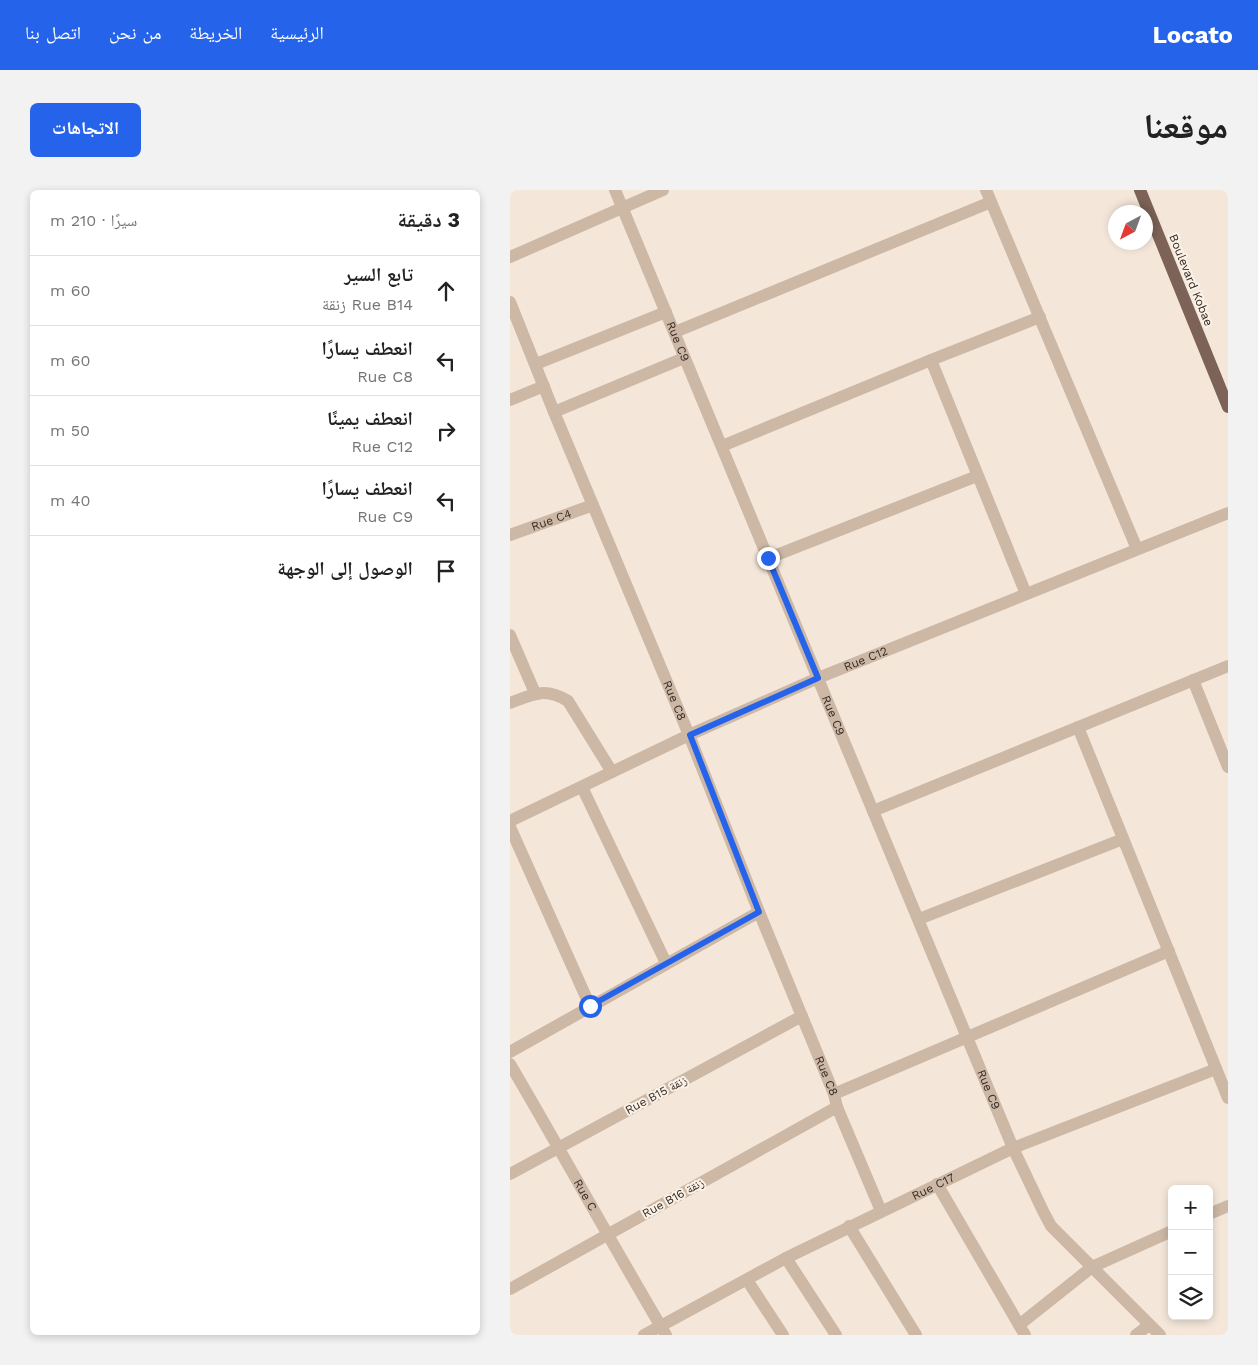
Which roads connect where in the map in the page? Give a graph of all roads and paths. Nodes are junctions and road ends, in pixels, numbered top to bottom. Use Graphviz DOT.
graph roads {
  1 [pos="616,190"];
  2 [pos="663,190"];
  3 [pos="986,190"];
  4 [pos="1140,190"];
  5 [pos="991,202"];
  6 [pos="623,207"];
  7 [pos="510,257"];
  8 [pos="510,302"];
  9 [pos="666,312"];
  10 [pos="1040,317"];
  11 [pos="674,332"];
  12 [pos="684,358"];
  13 [pos="931,360"];
  14 [pos="536,364"];
  15 [pos="544,386"];
  16 [pos="510,400"];
  17 [pos="1228,407"];
  18 [pos="554,412"];
  19 [pos="722,446"];
  20 [pos="977,476"];
  21 [pos="593,505"];
  22 [pos="1228,513"];
  23 [pos="510,535"];
  24 [pos="1137,550"];
  25 [pos="768,558"];
  26 [pos="1026,594"];
  27 [pos="510,635"];
  28 [pos="1228,666"];
  29 [pos="818,678"];
  30 [pos="1193,680"];
  31 [pos="535,693"];
  32 [pos="510,703"];
  33 [pos="1078,727"];
  34 [pos="690,735"];
  35 [pos="1228,767"];
  36 [pos="612,772"];
  37 [pos="582,787"];
  38 [pos="873,811"];
  39 [pos="510,821"];
  40 [pos="510,827"];
  41 [pos="1123,838"];
  42 [pos="759,912"];
  43 [pos="919,919"];
  44 [pos="1169,950"];
  45 [pos="666,963"];
  46 [pos="590,1006"];
  47 [pos="802,1016"];
  48 [pos="968,1038"];
  49 [pos="510,1052"];
  50 [pos="510,1064"];
  51 [pos="1216,1069"];
  52 [pos="834,1094"];
  53 [pos="1228,1098"];
  54 [pos="837,1107"];
  55 [pos="559,1148"];
  56 [pos="1013,1148"];
  57 [pos="510,1174"];
  58 [pos="937,1184"];
  59 [pos="1228,1206"];
  60 [pos="881,1211"];
  61 [pos="1213,1212"];
  62 [pos="849,1226"];
  63 [pos="1168,1233"];
  64 [pos="606,1235"];
  65 [pos="786,1258"];
  66 [pos="1092,1267"];
  67 [pos="747,1280"];
  68 [pos="510,1289"];
  69 [pos="1149,1325"];
  70 [pos="663,1330"];
  71 [pos="1022,1330"];
  72 [pos="644,1335"];
  73 [pos="783,1335"];
  74 [pos="836,1335"];
  75 [pos="916,1335"];
  76 [pos="1136,1335"];
  77 [pos="1160,1335"];
  1 -- 6 [label="street, Rue C9"];
  2 -- 6 [label="street"];
  3 -- 5 [label="street"];
  4 -- 17 [label="main road, Boulevard Kobae"];
  5 -- 10 [label="street"];
  5 -- 11 [label="street"];
  6 -- 7 [label="street"];
  6 -- 9 [label="street, Rue C9"];
  8 -- 14 [label="street, Rue C8"];
  9 -- 11 [label="street, Rue C9"];
  9 -- 14 [label="street"];
  10 -- 13 [label="street"];
  10 -- 24 [label="street"];
  11 -- 12 [label="street, Rue C9"];
  12 -- 18 [label="street"];
  12 -- 19 [label="street, Rue C9"];
  13 -- 19 [label="street"];
  13 -- 20 [label="street"];
  14 -- 15 [label="street, Rue C8"];
  15 -- 16 [label="street"];
  15 -- 18 [label="street, Rue C8"];
  18 -- 21 [label="street, Rue C8"];
  19 -- 25 [label="street, Rue C9"];
  20 -- 25 [label="street"];
  20 -- 26 [label="street"];
  21 -- 23 [label="street, Rue C4"];
  21 -- 34 [label="street, Rue C8"];
  22 -- 24 [label="street, Rue C12"];
  24 -- 26 [label="street, Rue C12"];
  25 -- 29 [label="street, Rue C9"];
  26 -- 29 [label="street, Rue C12"];
  27 -- 31 [label="street"];
  28 -- 30 [label="street"];
  29 -- 34 [label="street, Rue C12"];
  29 -- 38 [label="street, Rue C9"];
  30 -- 33 [label="street"];
  30 -- 35 [label="street"];
  31 -- 32 [label="street"];
  31 -- 36 [label="street"];
  33 -- 38 [label="street"];
  33 -- 41 [label="street"];
  34 -- 36 [label="street, Rue C12"];
  34 -- 42 [label="street, Rue C8"];
  36 -- 37 [label="street, Rue C12"];
  37 -- 39 [label="street, Rue C12"];
  37 -- 45 [label="street"];
  38 -- 43 [label="street, Rue C9"];
  40 -- 46 [label="street"];
  41 -- 43 [label="street"];
  41 -- 44 [label="street"];
  42 -- 45 [label="street"];
  42 -- 47 [label="street, Rue C8"];
  43 -- 48 [label="street, Rue C9"];
  44 -- 48 [label="street"];
  44 -- 51 [label="street"];
  45 -- 46 [label="street"];
  46 -- 49 [label="street"];
  47 -- 52 [label="street, Rue C8"];
  47 -- 55 [label="street, Rue B15 زنقة"];
  48 -- 52 [label="street"];
  48 -- 56 [label="street, Rue C9"];
  50 -- 55 [label="street, Rue C"];
  51 -- 53 [label="street"];
  51 -- 56 [label="street, Rue C17"];
  52 -- 54 [label="street, Rue C8"];
  54 -- 60 [label="street, Rue C8"];
  54 -- 64 [label="street, Rue B16 زنقة"];
  55 -- 57 [label="street, Rue B15 زنقة"];
  55 -- 64 [label="street, Rue C"];
  56 -- 58 [label="street, Rue C17"];
  56 -- 66 [label="street, Rue C9"];
  58 -- 60 [label="street, Rue C17"];
  58 -- 71 [label="street"];
  59 -- 61 [label="street"];
  60 -- 62 [label="street, Rue C17"];
  62 -- 65 [label="street, Rue C17"];
  62 -- 75 [label="street"];
  63 -- 66 [label="street"];
  64 -- 68 [label="street, Rue B16 زنقة"];
  64 -- 70 [label="street, Rue C"];
  65 -- 67 [label="street, Rue C17"];
  65 -- 74 [label="street"];
  66 -- 69 [label="street, Rue C9"];
  66 -- 71 [label="street"];
  67 -- 70 [label="street, Rue C17"];
  67 -- 73 [label="street"];
  69 -- 76 [label="street"];
  69 -- 77 [label="street, Rue C9"];
  70 -- 72 [label="street, Rue C17"];
}
